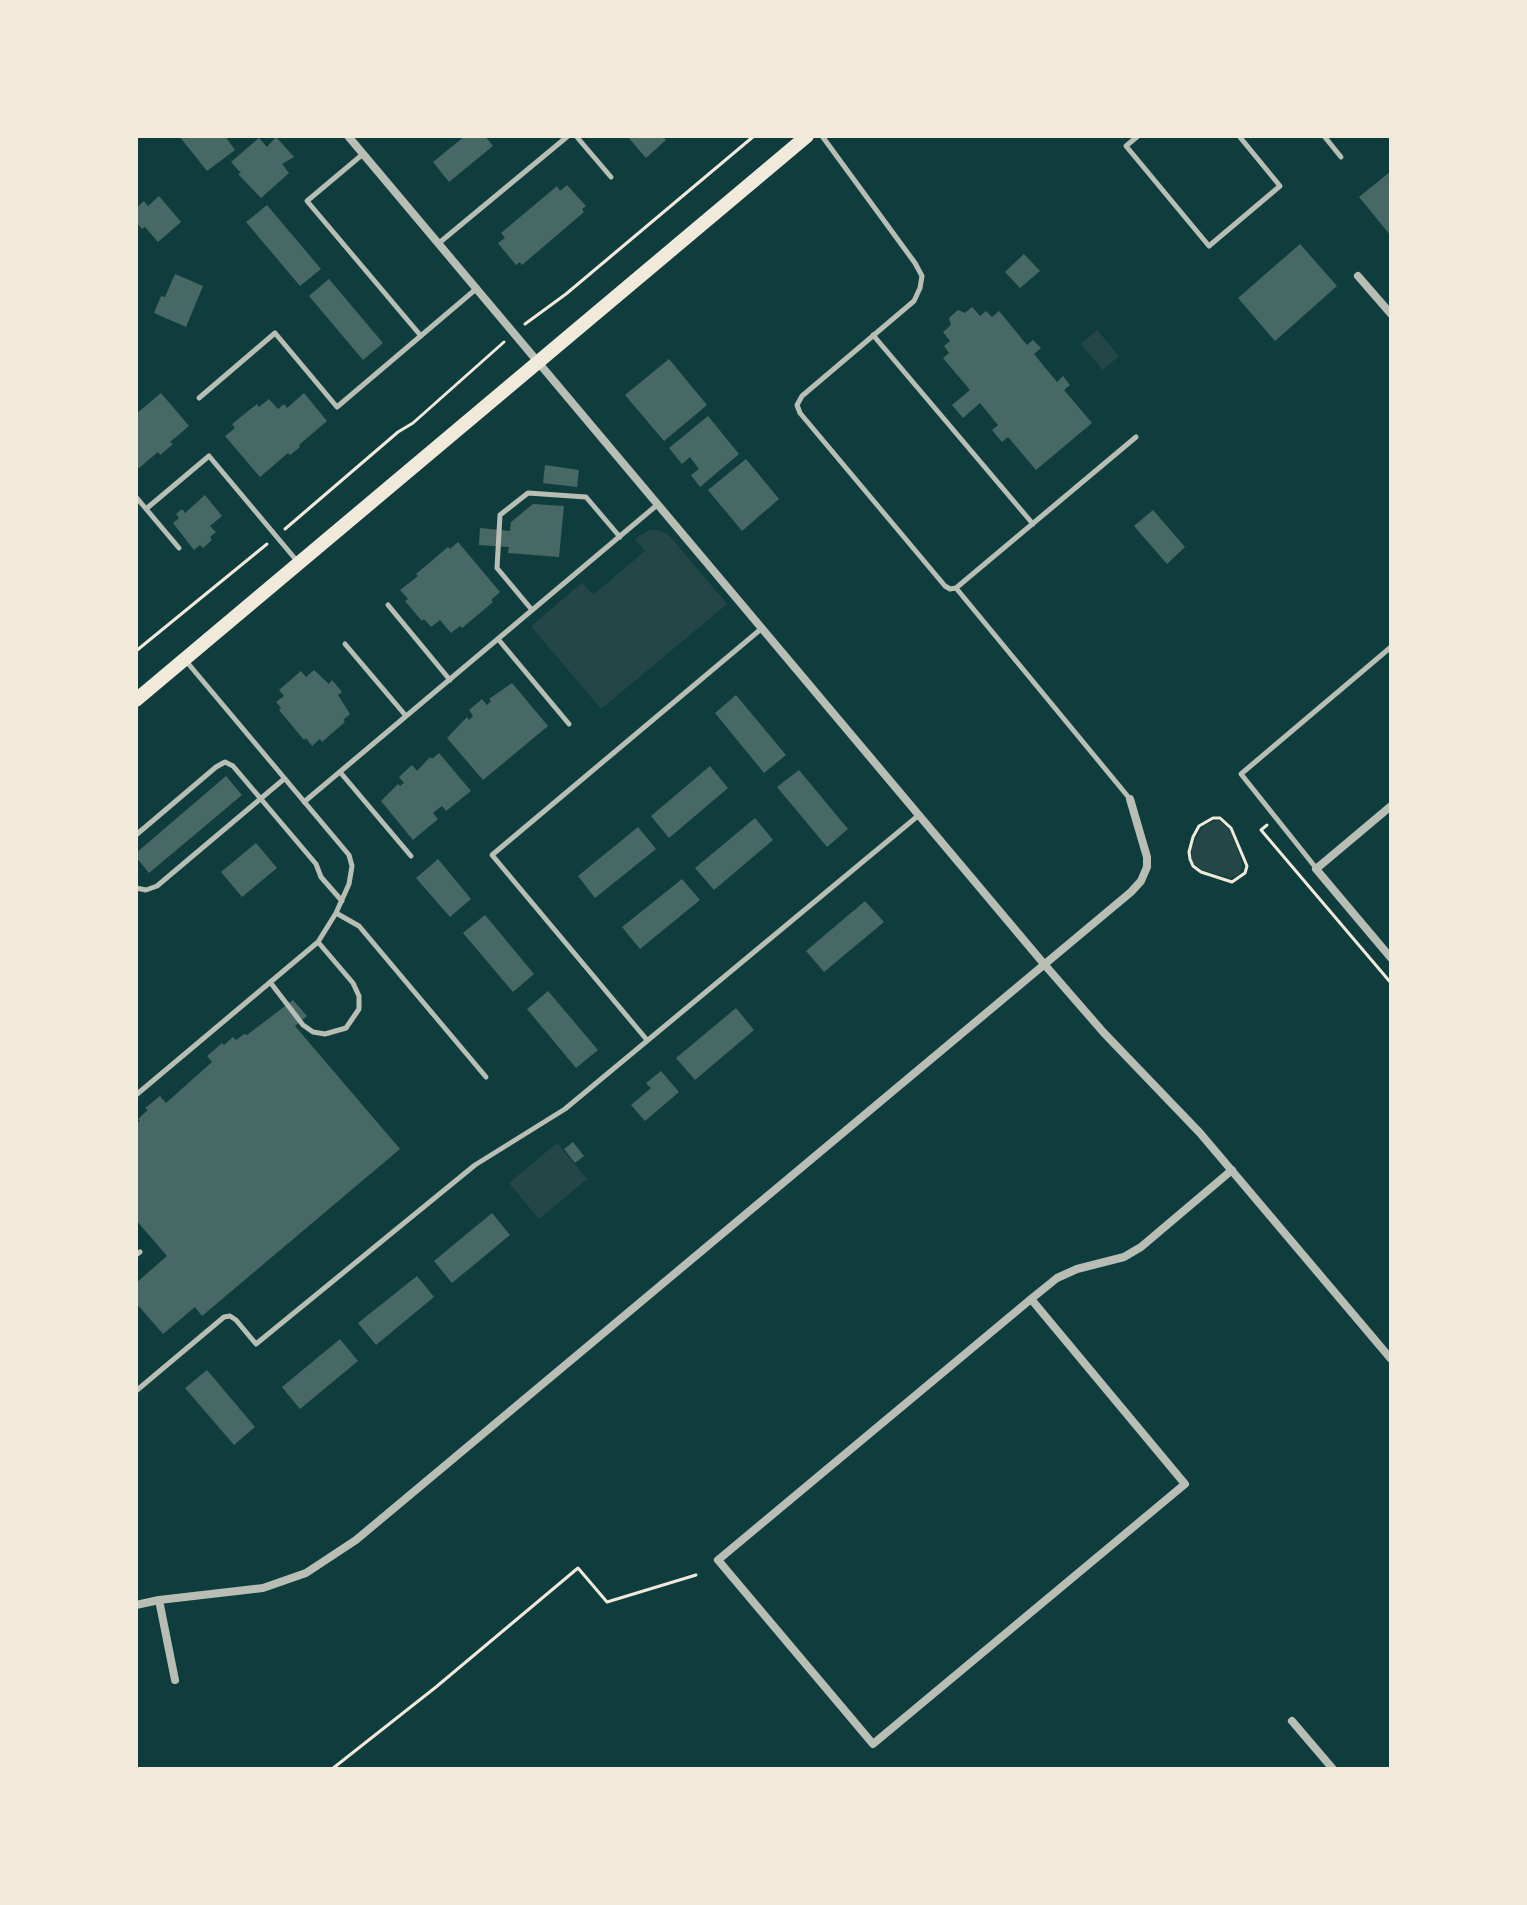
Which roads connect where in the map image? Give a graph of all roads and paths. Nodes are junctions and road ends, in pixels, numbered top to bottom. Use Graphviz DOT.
graph roads {
  1 [pos="348,136"];
  2 [pos="568,136"];
  3 [pos="576,136"];
  4 [pos="754,136"];
  5 [pos="807,136"];
  6 [pos="822,136"];
  7 [pos="1138,136"];
  8 [pos="1239,136"];
  9 [pos="1324,136"];
  10 [pos="363,154"];
  11 [pos="1341,157"];
  12 [pos="611,177"];
  13 [pos="439,244"];
  14 [pos="1358,276"];
  15 [pos="476,289"];
  16 [pos="1391,296"];
  17 [pos="1382,304"];
  18 [pos="1391,314"];
  19 [pos="514,334"];
  20 [pos="873,335"];
  21 [pos="421,336"];
  22 [pos="538,363"];
  23 [pos="199,398"];
  24 [pos="1136,437"];
  25 [pos="136,497"];
  26 [pos="657,505"];
  27 [pos="146,509"];
  28 [pos="1033,524"];
  29 [pos="276,536"];
  30 [pos="620,537"];
  31 [pos="179,548"];
  32 [pos="299,564"];
  33 [pos="956,588"];
  34 [pos="388,605"];
  35 [pos="532,610"];
  36 [pos="761,629"];
  37 [pos="498,639"];
  38 [pos="345,644"];
  39 [pos="1391,647"];
  40 [pos="136,651"];
  41 [pos="185,660"];
  42 [pos="450,680"];
  43 [pos="136,700"];
  44 [pos="406,716"];
  45 [pos="569,724"];
  46 [pos="340,772"];
  47 [pos="284,779"];
  48 [pos="261,799"];
  49 [pos="1130,799"];
  50 [pos="304,802"];
  51 [pos="1391,806"];
  52 [pos="919,815"];
  53 [pos="1276,817"];
  54 [pos="136,835"];
  55 [pos="411,856"];
  56 [pos="1247,866"];
  57 [pos="1316,869"];
  58 [pos="136,888"];
  59 [pos="342,901"];
  60 [pos="336,913"];
  61 [pos="318,942"];
  62 [pos="1391,958"];
  63 [pos="1044,964"];
  64 [pos="270,982"];
  65 [pos="1391,983"];
  66 [pos="647,1040"];
  67 [pos="486,1077"];
  68 [pos="136,1095"];
  69 [pos="1232,1170"];
  70 [pos="1031,1299"];
  71 [pos="1391,1359"];
  72 [pos="136,1391"];
  73 [pos="696,1575"];
  74 [pos="159,1600"];
  75 [pos="136,1605"];
  76 [pos="175,1680"];
  77 [pos="1292,1721"];
  78 [pos="332,1769"];
  79 [pos="1333,1769"];
  1 -- 10 [label="street"];
  2 -- 13 [label="lane"];
  3 -- 12 [label="lane"];
  4 -- 19 [label="path"];
  5 -- 22 [label="main road"];
  6 -- 20 [label="lane"];
  7 -- 8 [label="lane"];
  9 -- 11 [label="lane"];
  10 -- 13 [label="street"];
  10 -- 21 [label="lane"];
  13 -- 15 [label="street"];
  14 -- 17 [label="street"];
  15 -- 19 [label="street"];
  15 -- 21 [label="lane"];
  16 -- 17 [label="lane"];
  17 -- 18 [label="street"];
  19 -- 22 [label="street"];
  19 -- 29 [label="path"];
  20 -- 28 [label="lane"];
  20 -- 33 [label="lane"];
  21 -- 23 [label="lane"];
  22 -- 26 [label="street"];
  22 -- 32 [label="main road"];
  24 -- 28 [label="lane"];
  25 -- 27 [label="lane"];
  26 -- 30 [label="lane"];
  26 -- 36 [label="street"];
  27 -- 29 [label="lane"];
  27 -- 31 [label="lane"];
  28 -- 33 [label="lane"];
  29 -- 32 [label="lane"];
  29 -- 40 [label="path"];
  30 -- 35 [label="lane"];
  30 -- 35 [label="lane"];
  32 -- 41 [label="main road"];
  33 -- 49 [label="lane"];
  34 -- 42 [label="lane"];
  35 -- 37 [label="lane"];
  36 -- 52 [label="street"];
  36 -- 66 [label="lane"];
  37 -- 42 [label="lane"];
  37 -- 45 [label="lane"];
  38 -- 44 [label="lane"];
  39 -- 53 [label="lane"];
  41 -- 43 [label="main road"];
  41 -- 47 [label="lane"];
  42 -- 44 [label="lane"];
  44 -- 46 [label="lane"];
  46 -- 50 [label="lane"];
  46 -- 55 [label="lane"];
  47 -- 48 [label="lane"];
  47 -- 50 [label="lane"];
  48 -- 54 [label="lane"];
  48 -- 58 [label="lane"];
  48 -- 59 [label="lane"];
  49 -- 63 [label="street"];
  50 -- 59 [label="lane"];
  51 -- 57 [label="street"];
  52 -- 63 [label="street"];
  52 -- 66 [label="lane"];
  53 -- 57 [label="lane"];
  53 -- 65 [label="path"];
  56 -- 56 [label="path"];
  57 -- 62 [label="street"];
  59 -- 60 [label="lane"];
  60 -- 61 [label="lane"];
  60 -- 67 [label="lane"];
  61 -- 64 [label="lane"];
  61 -- 64 [label="lane"];
  63 -- 69 [label="street"];
  63 -- 74 [label="street"];
  64 -- 68 [label="lane"];
  66 -- 72 [label="lane"];
  69 -- 70 [label="street"];
  69 -- 71 [label="street"];
  70 -- 70 [label="street"];
  73 -- 78 [label="path"];
  74 -- 75 [label="street"];
  74 -- 76 [label="street"];
  77 -- 79 [label="street"];
}
